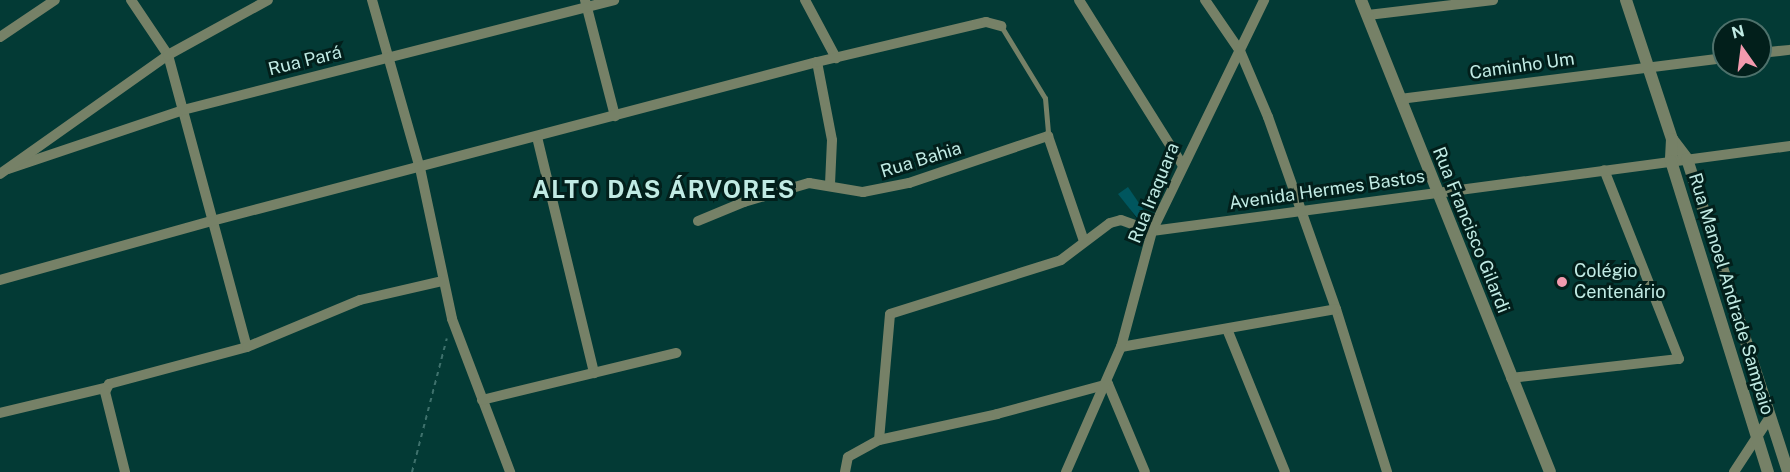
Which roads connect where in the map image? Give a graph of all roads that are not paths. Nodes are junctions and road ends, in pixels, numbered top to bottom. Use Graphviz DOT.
graph roads {
  1 [pos="55,0"];
  2 [pos="131,0"];
  3 [pos="268,0"];
  4 [pos="372,0"];
  5 [pos="614,0"];
  6 [pos="805,0"];
  7 [pos="1079,0"];
  8 [pos="1205,0"];
  9 [pos="1264,0"];
  10 [pos="1361,0"];
  11 [pos="1493,0"];
  12 [pos="1626,0"];
  13 [pos="586,4"];
  14 [pos="1368,15"];
  15 [pos="1001,26"];
  16 [pos="0,37"];
  17 [pos="1790,50"];
  18 [pos="1240,51"];
  19 [pos="1772,52"];
  20 [pos="168,56"];
  21 [pos="386,58"];
  22 [pos="836,58"];
  23 [pos="1712,58"];
  24 [pos="817,62"];
  25 [pos="1648,66"];
  26 [pos="1400,99"];
  27 [pos="183,110"];
  28 [pos="615,116"];
  29 [pos="537,136"];
  30 [pos="1048,136"];
  31 [pos="1672,140"];
  32 [pos="1790,146"];
  33 [pos="1687,159"];
  34 [pos="1671,161"];
  35 [pos="1182,164"];
  36 [pos="420,168"];
  37 [pos="1604,170"];
  38 [pos="4,171"];
  39 [pos="830,184"];
  40 [pos="1435,191"];
  41 [pos="1302,209"];
  42 [pos="212,221"];
  43 [pos="698,221"];
  44 [pos="1709,230"];
  45 [pos="1152,231"];
  46 [pos="1693,236"];
  47 [pos="1084,241"];
  48 [pos="0,280"];
  49 [pos="442,281"];
  50 [pos="1336,309"];
  51 [pos="1227,329"];
  52 [pos="248,347"];
  53 [pos="1121,347"];
  54 [pos="676,353"];
  55 [pos="594,373"];
  56 [pos="1511,378"];
  57 [pos="1108,384"];
  58 [pos="105,388"];
  59 [pos="482,400"];
  60 [pos="0,414"];
  61 [pos="1770,417"];
  62 [pos="1757,435"];
  63 [pos="879,440"];
  64 [pos="125,472"];
  65 [pos="510,472"];
  66 [pos="845,472"];
  67 [pos="1066,472"];
  68 [pos="1145,472"];
  69 [pos="1285,472"];
  70 [pos="1387,472"];
  71 [pos="1550,472"];
  72 [pos="1734,472"];
  73 [pos="1768,472"];
  74 [pos="1788,472"];
  1 -- 16 [label="street"];
  2 -- 20 [label="street"];
  3 -- 20 [label="street"];
  4 -- 21 [label="street"];
  5 -- 13 [label="street, Rua Pará"];
  6 -- 22 [label="street"];
  7 -- 35 [label="street"];
  8 -- 18 [label="street"];
  9 -- 18 [label="street, Rua Iraquara"];
  10 -- 14 [label="street, Rua Francisco Gilardi"];
  11 -- 14 [label="street"];
  12 -- 25 [label="street"];
  13 -- 21 [label="street, Rua Pará"];
  13 -- 28 [label="street"];
  14 -- 26 [label="street, Rua Francisco Gilardi"];
  15 -- 22 [label="street"];
  15 -- 30 [label="lane"];
  17 -- 19 [label="street"];
  18 -- 35 [label="street, Rua Iraquara"];
  18 -- 41 [label="street"];
  20 -- 27 [label="street"];
  20 -- 38 [label="street"];
  21 -- 27 [label="street, Rua Pará"];
  21 -- 36 [label="street"];
  22 -- 24 [label="street"];
  23 -- 25 [label="street, Caminho Um"];
  24 -- 28 [label="street"];
  24 -- 39 [label="street"];
  25 -- 26 [label="street, Caminho Um"];
  25 -- 31 [label="street"];
  26 -- 40 [label="street, Rua Francisco Gilardi"];
  27 -- 38 [label="street, Rua Pará"];
  27 -- 42 [label="street"];
  28 -- 29 [label="street"];
  29 -- 36 [label="street"];
  29 -- 55 [label="street"];
  30 -- 39 [label="street, Rua Bahia"];
  30 -- 47 [label="street"];
  31 -- 33 [label="street"];
  31 -- 34 [label="street, Rua Manoel Andrade Sampaio"];
  32 -- 33 [label="street, Avenida Hermes Bastos"];
  33 -- 34 [label="street, Avenida Hermes Bastos"];
  33 -- 44 [label="street, Rua Manoel Andrade Sampaio"];
  34 -- 37 [label="street, Avenida Hermes Bastos"];
  34 -- 46 [label="street, Rua Manoel Andrade Sampaio"];
  35 -- 45 [label="street, Rua Iraquara"];
  36 -- 42 [label="street"];
  36 -- 49 [label="street"];
  37 -- 40 [label="street, Avenida Hermes Bastos"];
  37 -- 56 [label="street"];
  39 -- 43 [label="street, Rua Bahia"];
  40 -- 41 [label="street, Avenida Hermes Bastos"];
  40 -- 56 [label="street, Rua Francisco Gilardi"];
  41 -- 45 [label="street, Avenida Hermes Bastos"];
  41 -- 50 [label="street"];
  42 -- 48 [label="street"];
  42 -- 52 [label="street"];
  44 -- 46 [label="street"];
  44 -- 61 [label="street, Rua Manoel Andrade Sampaio"];
  45 -- 47 [label="street, Avenida Hermes Bastos"];
  45 -- 53 [label="street, Rua Iraquara"];
  46 -- 62 [label="street, Rua Manoel Andrade Sampaio"];
  47 -- 63 [label="street, Avenida Hermes Bastos"];
  49 -- 52 [label="street"];
  49 -- 59 [label="street"];
  50 -- 51 [label="street"];
  50 -- 70 [label="street"];
  51 -- 53 [label="street"];
  51 -- 69 [label="street"];
  52 -- 58 [label="street"];
  53 -- 57 [label="street, Rua Iraquara"];
  54 -- 55 [label="street"];
  55 -- 59 [label="street"];
  56 -- 71 [label="street, Rua Francisco Gilardi"];
  57 -- 63 [label="street"];
  57 -- 67 [label="street, Rua Iraquara"];
  57 -- 68 [label="street"];
  58 -- 60 [label="street"];
  58 -- 64 [label="street"];
  59 -- 65 [label="street"];
  61 -- 62 [label="street"];
  61 -- 74 [label="street, Rua Manoel Andrade Sampaio"];
  62 -- 72 [label="street"];
  62 -- 73 [label="street, Rua Manoel Andrade Sampaio"];
  63 -- 66 [label="street"];
}
